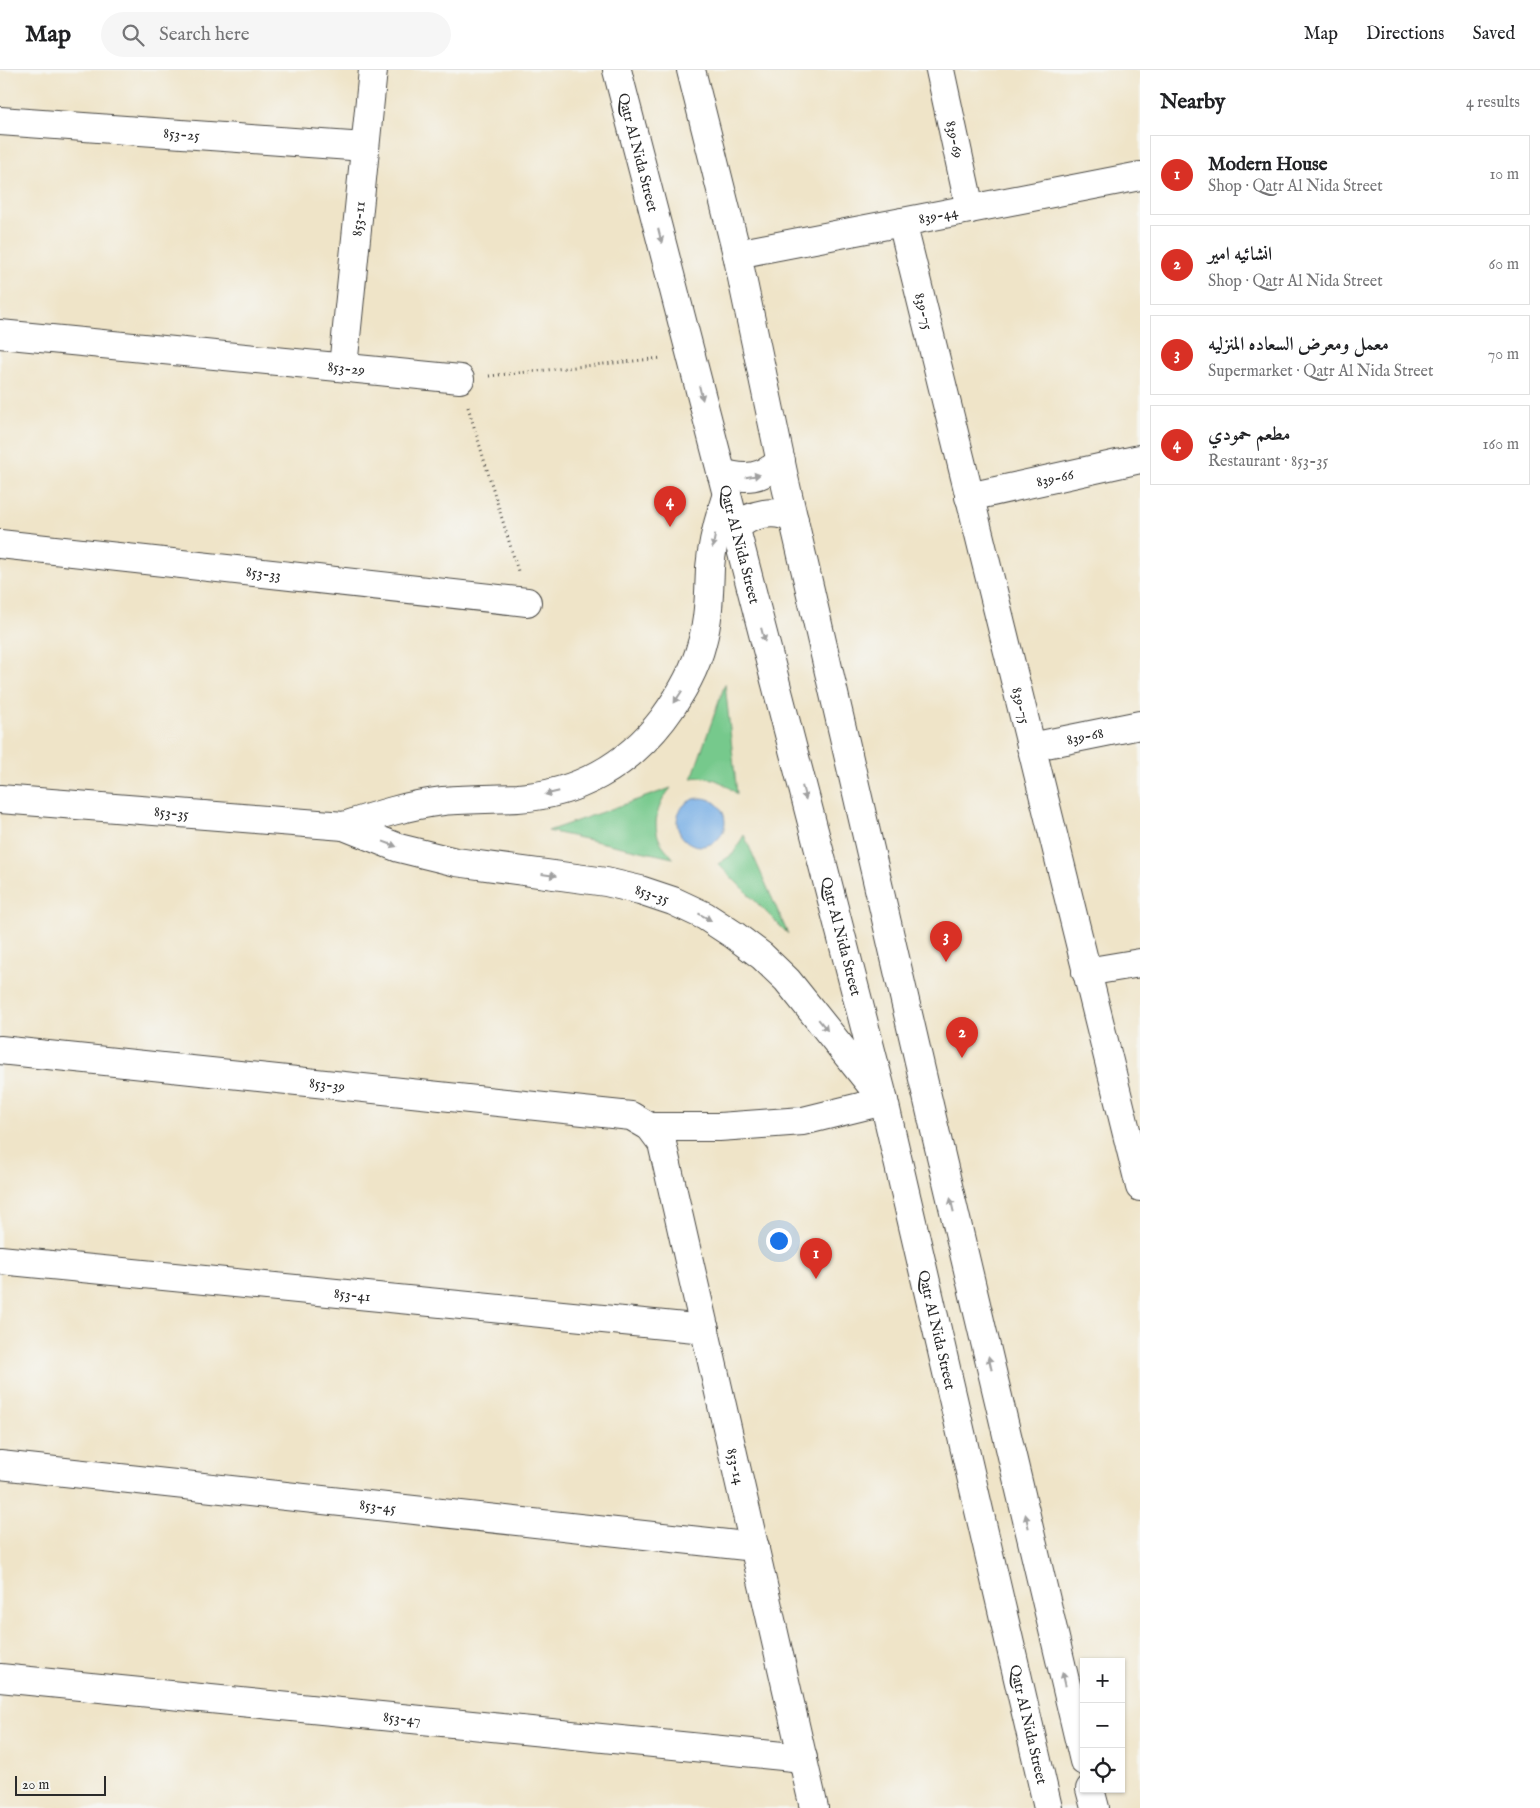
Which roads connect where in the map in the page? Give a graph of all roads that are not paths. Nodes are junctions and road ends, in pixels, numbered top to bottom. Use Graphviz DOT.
graph roads {
  1 [pos="373,70"];
  2 [pos="618,70"];
  3 [pos="691,70"];
  4 [pos="940,70"];
  5 [pos="0,121"];
  6 [pos="365,147"];
  7 [pos="1140,176"];
  8 [pos="970,209"];
  9 [pos="902,222"];
  10 [pos="737,254"];
  11 [pos="0,334"];
  12 [pos="343,367"];
  13 [pos="460,379"];
  14 [pos="1140,459"];
  15 [pos="781,460"];
  16 [pos="724,483"];
  17 [pos="969,498"];
  18 [pos="794,520"];
  19 [pos="736,529"];
  20 [pos="0,544"];
  21 [pos="528,602"];
  22 [pos="1140,725"];
  23 [pos="1031,747"];
  24 [pos="0,799"];
  25 [pos="344,826"];
  26 [pos="1140,963"];
  27 [pos="1086,972"];
  28 [pos="0,1050"];
  29 [pos="884,1101"];
  30 [pos="650,1127"];
  31 [pos="1140,1187"];
  32 [pos="0,1260"];
  33 [pos="705,1329"];
  34 [pos="0,1464"];
  35 [pos="755,1547"];
  36 [pos="0,1678"];
  37 [pos="1081,1748"];
  38 [pos="803,1758"];
  39 [pos="1091,1793"];
  40 [pos="814,1808"];
  41 [pos="1048,1808"];
  42 [pos="1095,1808"];
  1 -- 6 [label="street, 853-11"];
  2 -- 16 [label="street, Qatr Al Nida Street, one-way"];
  3 -- 10 [label="street"];
  4 -- 8 [label="street, 839-69"];
  5 -- 6 [label="street, 853-25"];
  6 -- 12 [label="street, 853-11"];
  7 -- 8 [label="street, 839-44"];
  8 -- 9 [label="street, 839-44"];
  9 -- 10 [label="street, 839-44"];
  9 -- 17 [label="street, 839-75"];
  10 -- 15 [label="street"];
  11 -- 12 [label="street, 853-29"];
  12 -- 13 [label="street, 853-29"];
  14 -- 17 [label="street, 839-66"];
  16 -- 15 [label="street, one-way"];
  15 -- 18 [label="street"];
  16 -- 19 [label="street, Qatr Al Nida Street"];
  16 -- 25 [label="street, 853-35, one-way"];
  17 -- 23 [label="street, 839-75"];
  18 -- 19 [label="street"];
  37 -- 18 [label="street, one-way"];
  19 -- 29 [label="street, Qatr Al Nida Street, one-way"];
  20 -- 21 [label="street, 853-33"];
  22 -- 23 [label="street, 839-68"];
  23 -- 27 [label="street, 839-75"];
  24 -- 25 [label="street, 853-35"];
  25 -- 29 [label="street, 853-35, one-way"];
  26 -- 27 [label="street"];
  27 -- 31 [label="street, 839-75"];
  28 -- 30 [label="street, 853-39"];
  29 -- 30 [label="street"];
  29 -- 41 [label="street, Qatr Al Nida Street"];
  30 -- 33 [label="street, 853-14"];
  32 -- 33 [label="street, 853-41"];
  33 -- 35 [label="street, 853-14"];
  34 -- 35 [label="street, 853-45"];
  35 -- 38 [label="street, 853-14"];
  36 -- 38 [label="street, 853-47"];
  38 -- 40 [label="street, 853-14"];
  39 -- 42 [label="street"];
}
